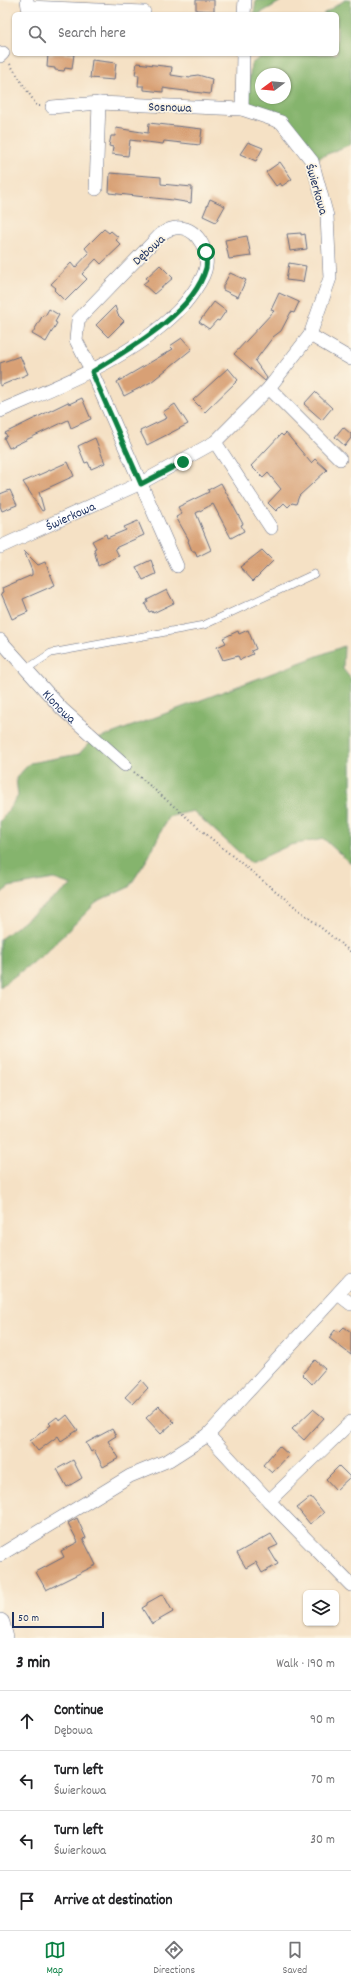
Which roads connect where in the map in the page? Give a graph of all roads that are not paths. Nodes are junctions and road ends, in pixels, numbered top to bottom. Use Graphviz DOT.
graph roads {
  1 [pos="27,0"];
  2 [pos="245,0"];
  3 [pos="144,12"];
  4 [pos="244,12"];
  5 [pos="243,56"];
  6 [pos="99,103"];
  7 [pos="52,107"];
  8 [pos="242,108"];
  9 [pos="96,188"];
  10 [pos="310,335"];
  11 [pos="351,359"];
  12 [pos="92,372"];
  13 [pos="268,388"];
  14 [pos="0,411"];
  15 [pos="215,442"];
  16 [pos="340,459"];
  17 [pos="141,484"];
  18 [pos="271,528"];
  19 [pos="0,547"];
  20 [pos="177,566"];
  21 [pos="314,574"];
  22 [pos="0,640"];
  23 [pos="25,670"];
  24 [pos="125,765"];
  25 [pos="351,1279"];
  26 [pos="338,1294"];
  27 [pos="351,1304"];
  28 [pos="351,1422"];
  29 [pos="208,1435"];
  30 [pos="269,1501"];
  31 [pos="0,1555"];
  32 [pos="351,1584"];
  33 [pos="0,1623"];
  34 [pos="4,1638"];
  1 -- 3 [label="street"];
  2 -- 4 [label="street"];
  5 -- 8 [label="street"];
  6 -- 7 [label="street, Sosnowa"];
  6 -- 8 [label="street, Sosnowa"];
  6 -- 9 [label="street"];
  8 -- 10 [label="street, Świerkowa"];
  10 -- 11 [label="street"];
  10 -- 13 [label="street, Świerkowa"];
  12 -- 12 [label="street, Dębowa"];
  12 -- 14 [label="street, Dębowa"];
  12 -- 17 [label="street"];
  13 -- 15 [label="street, Świerkowa"];
  13 -- 16 [label="street"];
  15 -- 17 [label="street, Świerkowa"];
  15 -- 18 [label="street"];
  17 -- 19 [label="street, Świerkowa"];
  17 -- 20 [label="street"];
  21 -- 23 [label="lane"];
  22 -- 23 [label="street, Klonowa"];
  23 -- 24 [label="street, Klonowa"];
  25 -- 26 [label="street"];
  26 -- 27 [label="street"];
  26 -- 29 [label="street"];
  28 -- 30 [label="street"];
  29 -- 30 [label="street"];
  29 -- 31 [label="street"];
  30 -- 32 [label="street"];
  33 -- 34 [label="main road"];
}
